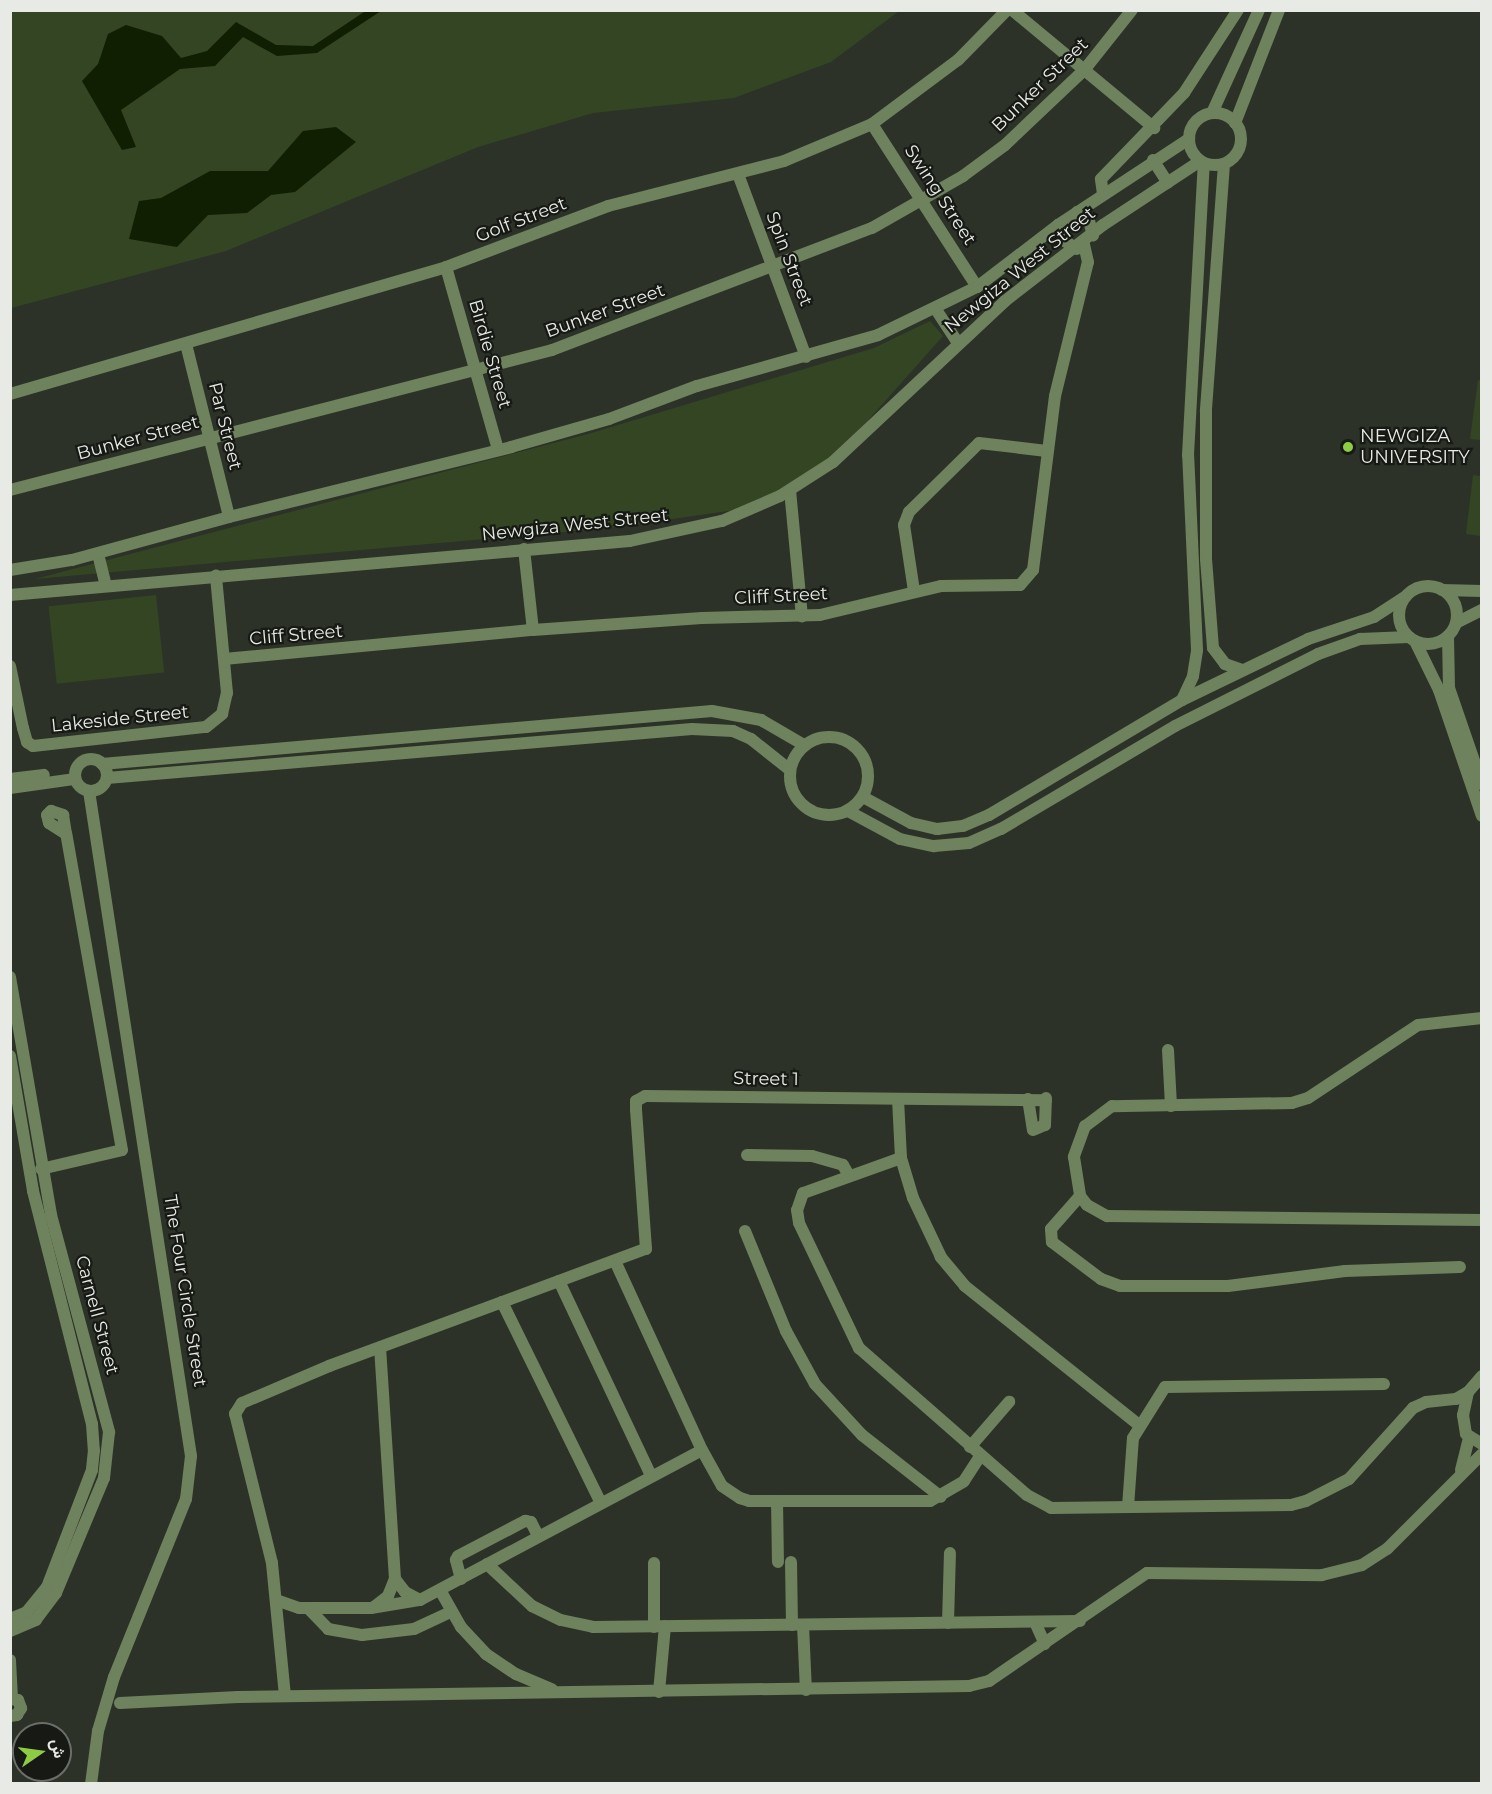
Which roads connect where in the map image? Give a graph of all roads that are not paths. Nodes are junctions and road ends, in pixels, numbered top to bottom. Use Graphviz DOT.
graph roads {
  1 [pos="1007,10"];
  2 [pos="1012,10"];
  3 [pos="1132,10"];
  4 [pos="1238,10"];
  5 [pos="1259,10"];
  6 [pos="1280,10"];
  7 [pos="1085,69"];
  8 [pos="1232,75"];
  9 [pos="1246,89"];
  10 [pos="1212,113"];
  11 [pos="1235,123"];
  12 [pos="872,124"];
  13 [pos="1154,128"];
  14 [pos="1188,139"];
  15 [pos="1129,154"];
  16 [pos="1153,160"];
  17 [pos="1202,162"];
  18 [pos="1224,164"];
  19 [pos="1139,169"];
  20 [pos="738,174"];
  21 [pos="1168,183"];
  22 [pos="1103,194"];
  23 [pos="924,201"];
  24 [pos="1077,212"];
  25 [pos="1058,225"];
  26 [pos="1084,242"];
  27 [pos="446,267"];
  28 [pos="774,267"];
  29 [pos="977,287"];
  30 [pos="935,308"];
  31 [pos="958,343"];
  32 [pos="186,344"];
  33 [pos="806,357"];
  34 [pos="477,369"];
  35 [pos="10,394"];
  36 [pos="209,438"];
  37 [pos="498,450"];
  38 [pos="1047,451"];
  39 [pos="10,490"];
  40 [pos="790,490"];
  41 [pos="229,517"];
  42 [pos="524,549"];
  43 [pos="98,554"];
  44 [pos="10,570"];
  45 [pos="216,576"];
  46 [pos="106,585"];
  47 [pos="1442,590"];
  48 [pos="914,591"];
  49 [pos="1482,591"];
  50 [pos="10,595"];
  51 [pos="1407,596"];
  52 [pos="1482,610"];
  53 [pos="802,616"];
  54 [pos="1456,623"];
  55 [pos="533,630"];
  56 [pos="1448,636"];
  57 [pos="1412,639"];
  58 [pos="1213,648"];
  59 [pos="1197,650"];
  60 [pos="224,659"];
  61 [pos="10,666"];
  62 [pos="1242,670"];
  63 [pos="1444,689"];
  64 [pos="1182,700"];
  65 [pos="804,745"];
  66 [pos="1095,751"];
  67 [pos="102,764"];
  68 [pos="1105,767"];
  69 [pos="790,770"];
  70 [pos="75,775"];
  71 [pos="107,778"];
  72 [pos="10,779"];
  73 [pos="10,788"];
  74 [pos="1479,790"];
  75 [pos="89,791"];
  76 [pos="862,797"];
  77 [pos="848,811"];
  78 [pos="1482,816"];
  79 [pos="66,834"];
  80 [pos="11,980"];
  81 [pos="1482,1018"];
  82 [pos="1168,1050"];
  83 [pos="10,1056"];
  84 [pos="28,1071"];
  85 [pos="12,1074"];
  86 [pos="898,1099"];
  87 [pos="1028,1099"];
  88 [pos="1171,1106"];
  89 [pos="747,1155"];
  90 [pos="901,1158"];
  91 [pos="41,1170"];
  92 [pos="848,1174"];
  93 [pos="1080,1196"];
  94 [pos="1482,1220"];
  95 [pos="745,1231"];
  96 [pos="61,1250"];
  97 [pos="48,1254"];
  98 [pos="615,1260"];
  99 [pos="1460,1267"];
  100 [pos="560,1281"];
  101 [pos="502,1302"];
  102 [pos="380,1347"];
  103 [pos="1481,1376"];
  104 [pos="1384,1384"];
  105 [pos="1468,1392"];
  106 [pos="1009,1402"];
  107 [pos="1442,1402"];
  108 [pos="1463,1422"];
  109 [pos="1139,1425"];
  110 [pos="1469,1438"];
  111 [pos="1482,1444"];
  112 [pos="702,1450"];
  113 [pos="975,1451"];
  114 [pos="1482,1454"];
  115 [pos="651,1476"];
  116 [pos="1456,1479"];
  117 [pos="941,1497"];
  118 [pos="777,1502"];
  119 [pos="601,1503"];
  120 [pos="1128,1507"];
  121 [pos="538,1536"];
  122 [pos="950,1553"];
  123 [pos="778,1562"];
  124 [pos="791,1562"];
  125 [pos="654,1563"];
  126 [pos="487,1564"];
  127 [pos="395,1579"];
  128 [pos="461,1579"];
  129 [pos="52,1590"];
  130 [pos="440,1590"];
  131 [pos="276,1600"];
  132 [pos="420,1600"];
  133 [pos="303,1608"];
  134 [pos="371,1608"];
  135 [pos="450,1612"];
  136 [pos="10,1619"];
  137 [pos="279,1620"];
  138 [pos="1080,1621"];
  139 [pos="1035,1622"];
  140 [pos="948,1623"];
  141 [pos="797,1625"];
  142 [pos="659,1626"];
  143 [pos="10,1630"];
  144 [pos="1045,1644"];
  145 [pos="10,1660"];
  146 [pos="507,1669"];
  147 [pos="806,1690"];
  148 [pos="568,1692"];
  149 [pos="659,1692"];
  150 [pos="502,1693"];
  151 [pos="285,1696"];
  152 [pos="11,1699"];
  153 [pos="120,1703"];
  154 [pos="10,1716"];
  155 [pos="91,1784"];
  1 -- 12 [label="street, Golf Street"];
  2 -- 7 [label="street"];
  3 -- 7 [label="street, Bunker Street"];
  4 -- 13 [label="street"];
  5 -- 8 [label="street"];
  6 -- 9 [label="street"];
  7 -- 13 [label="street"];
  7 -- 23 [label="street, Bunker Street"];
  8 -- 9 [label="street"];
  8 -- 10 [label="street"];
  9 -- 11 [label="street"];
  10 -- 11 [label="street"];
  10 -- 14 [label="street"];
  11 -- 18 [label="street"];
  12 -- 20 [label="street, Golf Street"];
  12 -- 23 [label="street, Swing Street"];
  13 -- 15 [label="street"];
  14 -- 16 [label="street, Newgiza West Street"];
  14 -- 17 [label="street"];
  15 -- 19 [label="street"];
  15 -- 22 [label="street"];
  16 -- 19 [label="street, Newgiza West Street"];
  16 -- 21 [label="street"];
  17 -- 18 [label="street"];
  17 -- 21 [label="street, Newgiza West Street"];
  17 -- 59 [label="street"];
  18 -- 58 [label="street"];
  19 -- 22 [label="street, Newgiza West Street"];
  20 -- 27 [label="street, Golf Street"];
  20 -- 28 [label="street, Spin Street"];
  21 -- 26 [label="street, Newgiza West Street"];
  22 -- 24 [label="street, Newgiza West Street"];
  23 -- 28 [label="street, Bunker Street"];
  23 -- 29 [label="street, Swing Street"];
  24 -- 25 [label="street, Newgiza West Street"];
  24 -- 26 [label="street"];
  25 -- 26 [label="street"];
  25 -- 29 [label="street, Newgiza West Street"];
  26 -- 31 [label="street, Newgiza West Street"];
  26 -- 38 [label="street, Cliff Street"];
  27 -- 32 [label="street, Golf Street"];
  27 -- 34 [label="street, Birdie Street"];
  28 -- 33 [label="street, Spin Street"];
  28 -- 34 [label="street, Bunker Street"];
  29 -- 30 [label="street, Newgiza West Street"];
  30 -- 31 [label="street"];
  30 -- 33 [label="street, Newgiza West Street"];
  31 -- 40 [label="street, Newgiza West Street"];
  32 -- 35 [label="street, Golf Street"];
  32 -- 36 [label="street, Par Street"];
  33 -- 37 [label="street, Newgiza West Street"];
  34 -- 36 [label="street, Bunker Street"];
  34 -- 37 [label="street, Birdie Street"];
  36 -- 39 [label="street, Bunker Street"];
  36 -- 41 [label="street, Par Street"];
  37 -- 41 [label="street, Newgiza West Street"];
  38 -- 48 [label="street, Cliff Street"];
  38 -- 48 [label="street"];
  40 -- 42 [label="street, Newgiza West Street"];
  40 -- 53 [label="street"];
  41 -- 43 [label="street, Newgiza West Street"];
  42 -- 45 [label="street, Newgiza West Street"];
  42 -- 55 [label="street"];
  43 -- 44 [label="street, Newgiza West Street"];
  43 -- 46 [label="street"];
  45 -- 46 [label="street, Newgiza West Street"];
  45 -- 60 [label="street, Lakeside Street"];
  46 -- 50 [label="street, Newgiza West Street"];
  47 -- 49 [label="street"];
  47 -- 51 [label="street"];
  47 -- 54 [label="street"];
  48 -- 53 [label="street, Cliff Street"];
  51 -- 57 [label="street"];
  51 -- 62 [label="street"];
  52 -- 54 [label="street"];
  53 -- 55 [label="street, Cliff Street"];
  54 -- 56 [label="street"];
  55 -- 60 [label="street, Cliff Street"];
  56 -- 57 [label="street"];
  56 -- 63 [label="street"];
  57 -- 63 [label="street"];
  57 -- 68 [label="street"];
  58 -- 59 [label="street"];
  58 -- 62 [label="street"];
  59 -- 64 [label="street"];
  60 -- 61 [label="street, Lakeside Street"];
  62 -- 64 [label="street"];
  63 -- 74 [label="street"];
  64 -- 66 [label="street"];
  65 -- 67 [label="street"];
  65 -- 69 [label="street"];
  65 -- 76 [label="street"];
  66 -- 68 [label="street"];
  66 -- 76 [label="street"];
  67 -- 70 [label="street"];
  67 -- 71 [label="street"];
  68 -- 77 [label="street"];
  69 -- 71 [label="street"];
  69 -- 77 [label="street"];
  70 -- 72 [label="street"];
  70 -- 73 [label="street"];
  70 -- 75 [label="street"];
  71 -- 75 [label="street"];
  74 -- 78 [label="street"];
  75 -- 155 [label="street, The Four Circle Street"];
  76 -- 77 [label="street"];
  79 -- 91 [label="street"];
  80 -- 84 [label="street, Carnell Street"];
  81 -- 88 [label="street"];
  82 -- 88 [label="street"];
  83 -- 85 [label="street, Carnell Street"];
  84 -- 85 [label="street"];
  84 -- 91 [label="street, Carnell Street"];
  85 -- 97 [label="street, Carnell Street"];
  86 -- 87 [label="street, Street 1"];
  86 -- 90 [label="street"];
  86 -- 98 [label="street, Street 1"];
  87 -- 87 [label="street, Street 1"];
  88 -- 93 [label="street"];
  89 -- 92 [label="street"];
  90 -- 92 [label="street"];
  90 -- 109 [label="street"];
  91 -- 96 [label="street, Carnell Street"];
  92 -- 113 [label="street"];
  93 -- 94 [label="street"];
  93 -- 99 [label="street"];
  95 -- 117 [label="street"];
  96 -- 97 [label="street"];
  96 -- 129 [label="street, Carnell Street"];
  97 -- 129 [label="street, Carnell Street"];
  98 -- 100 [label="street"];
  98 -- 112 [label="street"];
  100 -- 101 [label="street"];
  100 -- 115 [label="street"];
  101 -- 102 [label="street"];
  101 -- 119 [label="street"];
  102 -- 127 [label="street"];
  102 -- 131 [label="street"];
  103 -- 105 [label="street"];
  104 -- 109 [label="street"];
  105 -- 107 [label="street"];
  105 -- 108 [label="street"];
  106 -- 113 [label="street"];
  107 -- 108 [label="street"];
  107 -- 120 [label="street"];
  108 -- 110 [label="street"];
  109 -- 120 [label="street"];
  110 -- 111 [label="street"];
  110 -- 116 [label="street"];
  112 -- 115 [label="street"];
  112 -- 118 [label="street"];
  113 -- 117 [label="street"];
  113 -- 120 [label="street"];
  114 -- 116 [label="street"];
  115 -- 119 [label="street"];
  116 -- 138 [label="street"];
  117 -- 118 [label="street"];
  118 -- 123 [label="street"];
  119 -- 121 [label="street"];
  121 -- 126 [label="street"];
  121 -- 128 [label="street"];
  122 -- 140 [label="street"];
  124 -- 141 [label="street"];
  125 -- 142 [label="street"];
  126 -- 128 [label="street"];
  126 -- 142 [label="street"];
  127 -- 132 [label="street"];
  127 -- 134 [label="street"];
  128 -- 130 [label="street"];
  129 -- 136 [label="street, Carnell Street"];
  129 -- 143 [label="street, Carnell Street"];
  130 -- 132 [label="street"];
  130 -- 135 [label="street"];
  131 -- 133 [label="street"];
  131 -- 137 [label="street"];
  132 -- 134 [label="street"];
  133 -- 134 [label="street"];
  133 -- 135 [label="street"];
  133 -- 137 [label="street"];
  135 -- 146 [label="street"];
  137 -- 151 [label="street"];
  138 -- 139 [label="street"];
  138 -- 144 [label="street"];
  139 -- 140 [label="street"];
  139 -- 144 [label="street"];
  140 -- 141 [label="street"];
  141 -- 142 [label="street"];
  141 -- 147 [label="street"];
  142 -- 149 [label="street"];
  144 -- 147 [label="street"];
  145 -- 152 [label="street"];
  146 -- 148 [label="street"];
  146 -- 150 [label="street"];
  147 -- 149 [label="street"];
  148 -- 149 [label="street"];
  148 -- 150 [label="street"];
  150 -- 151 [label="street"];
  151 -- 153 [label="street"];
  152 -- 154 [label="street"];
}
